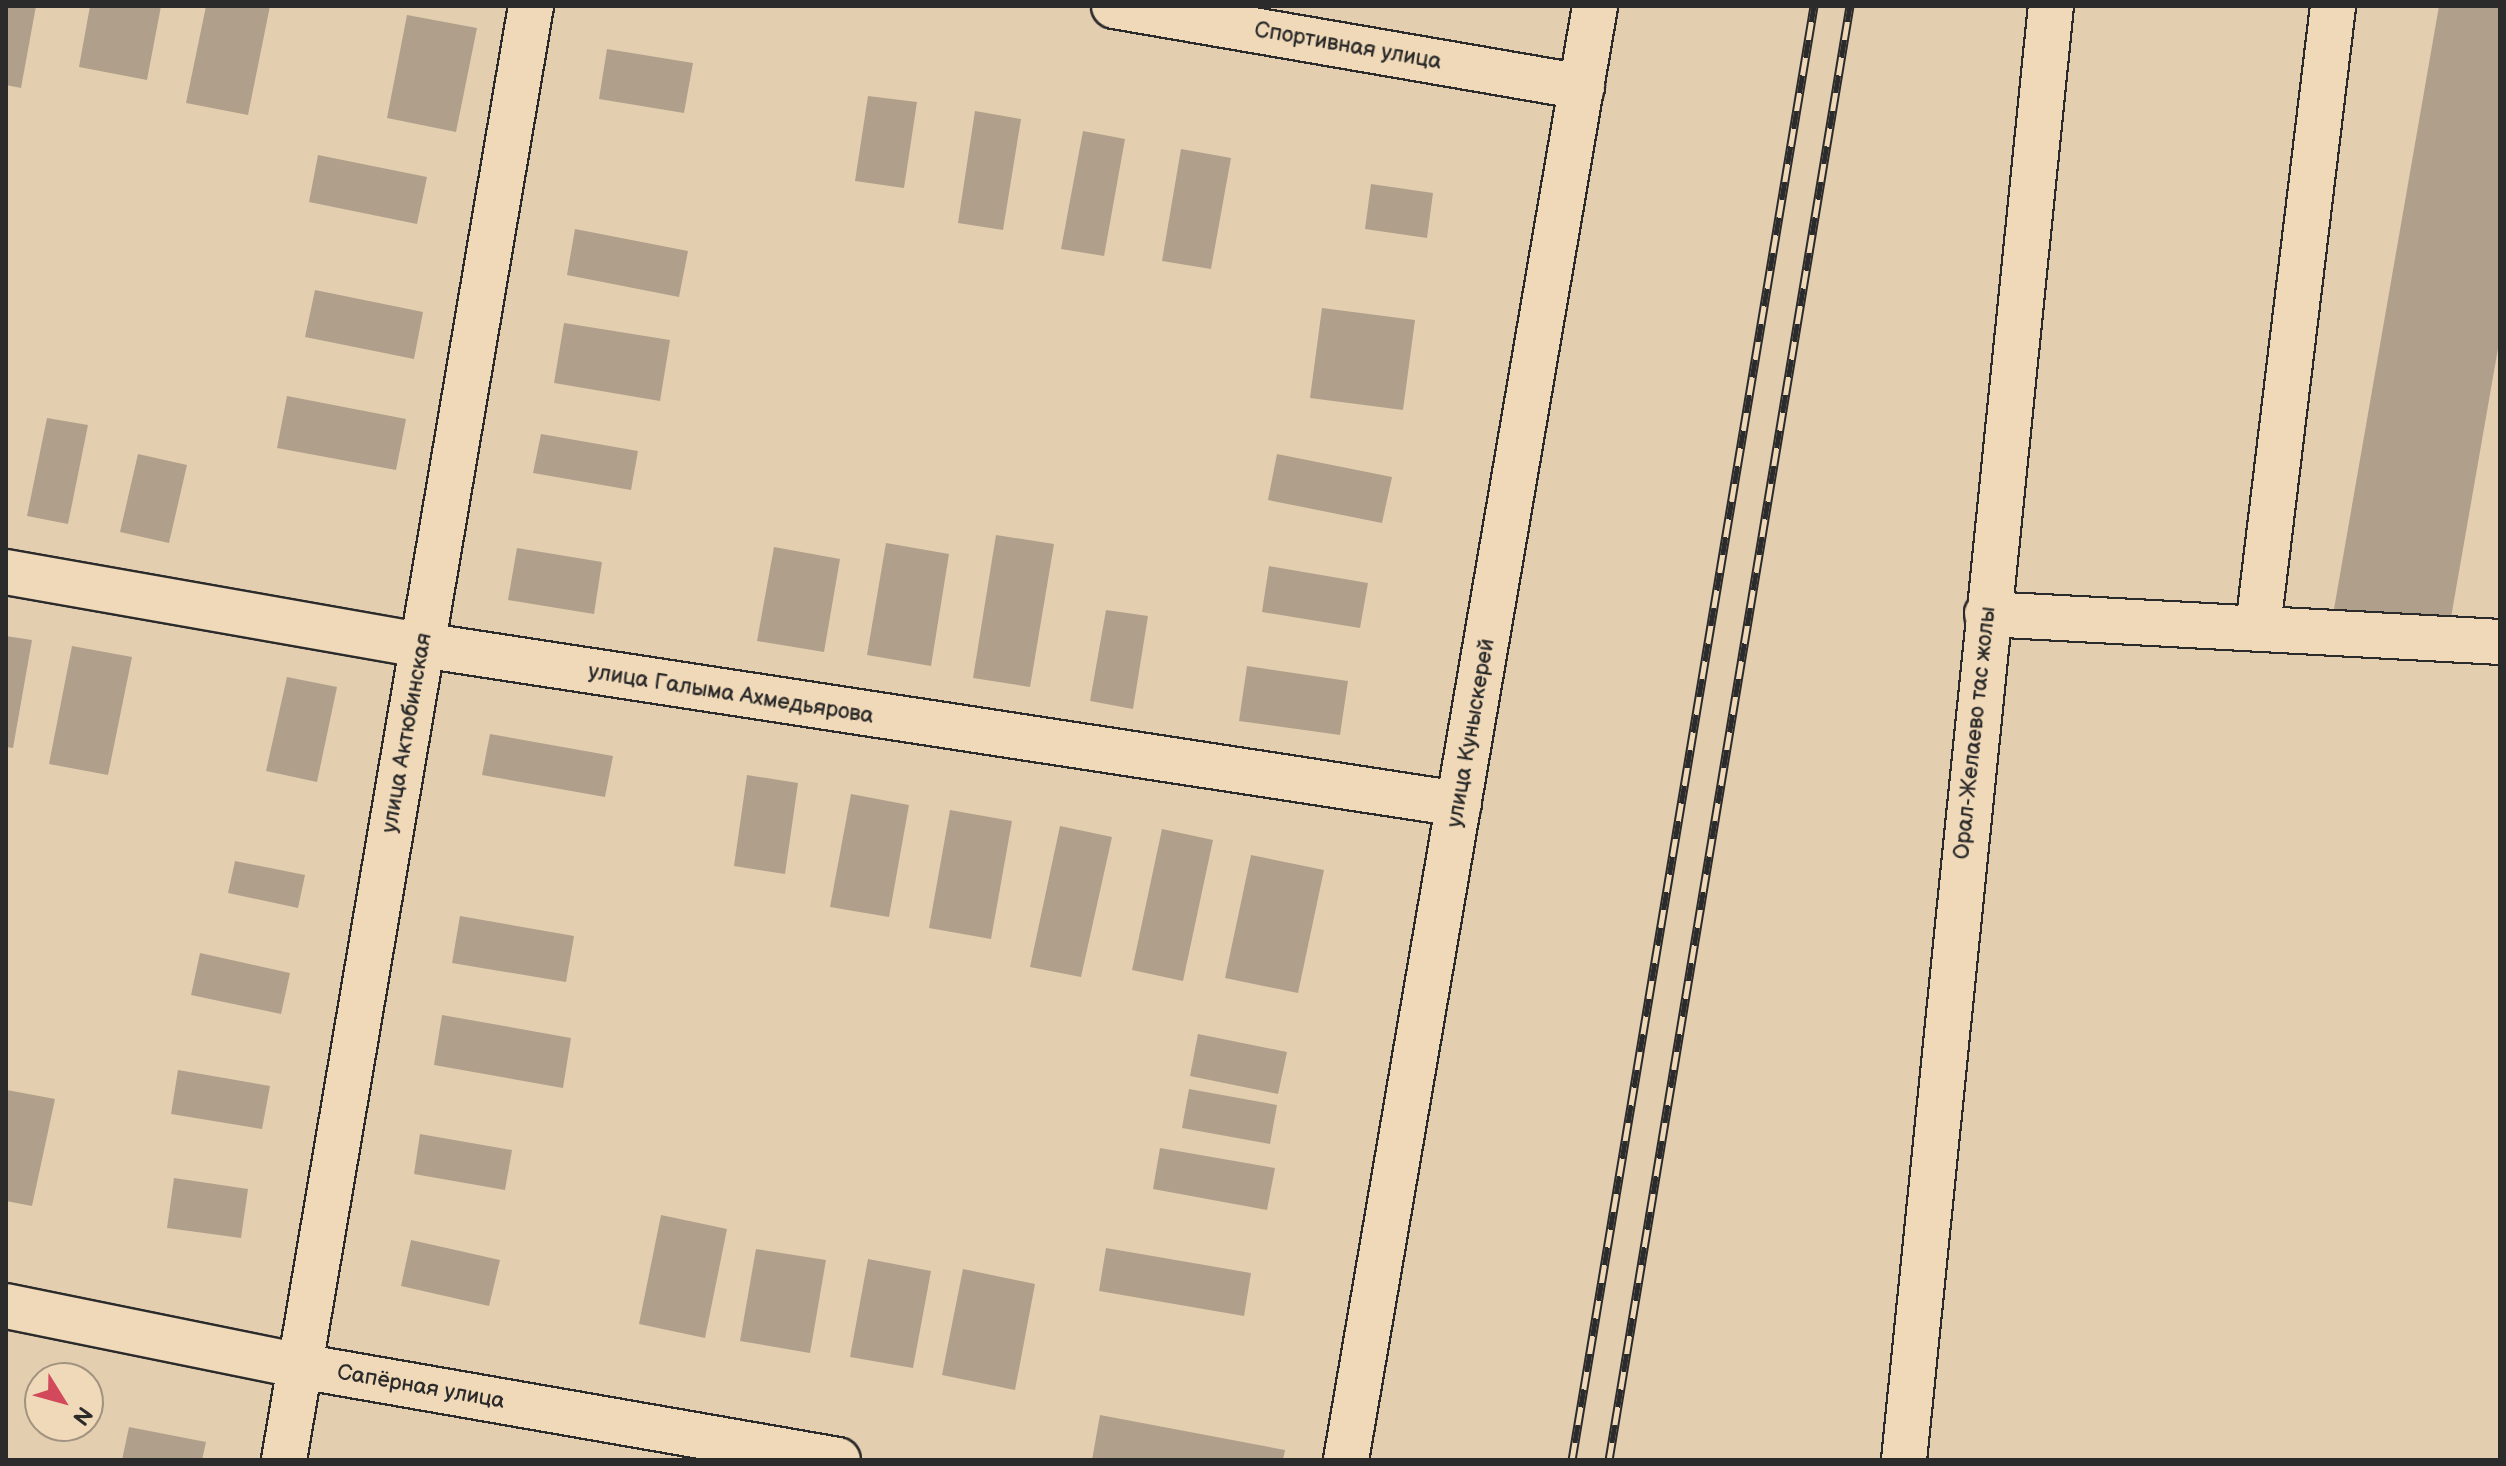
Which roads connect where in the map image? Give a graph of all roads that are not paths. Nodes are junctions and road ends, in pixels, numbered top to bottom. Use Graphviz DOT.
graph roads {
  1 [pos="531,6"];
  2 [pos="1114,6"];
  3 [pos="1595,6"];
  4 [pos="2051,6"];
  5 [pos="2333,6"];
  6 [pos="1582,87"];
  7 [pos="6,572"];
  8 [pos="1987,614"];
  9 [pos="2258,627"];
  10 [pos="2500,642"];
  11 [pos="422,645"];
  12 [pos="1459,804"];
  13 [pos="6,1306"];
  14 [pos="300,1366"];
  15 [pos="284,1460"];
  16 [pos="838,1460"];
  17 [pos="1346,1460"];
  18 [pos="1904,1460"];
  1 -- 11 [label="street, улица Актюбинская"];
  2 -- 6 [label="street, Спортивная улица"];
  3 -- 6 [label="street, улица Куныскерей"];
  4 -- 8 [label="street, Орал-Желаево тас жолы"];
  5 -- 9 [label="street"];
  6 -- 12 [label="street, улица Куныскерей"];
  7 -- 11 [label="street, улица Галыма Ахмедьярова"];
  8 -- 9 [label="street"];
  8 -- 18 [label="street, Орал-Желаево тас жолы"];
  9 -- 10 [label="street"];
  11 -- 12 [label="street, улица Галыма Ахмедьярова"];
  11 -- 14 [label="street, улица Актюбинская"];
  12 -- 17 [label="street, улица Куныскерей"];
  13 -- 14 [label="street, Сапёрная улица"];
  14 -- 15 [label="street, улица Актюбинская"];
  14 -- 16 [label="street, Сапёрная улица"];
}
